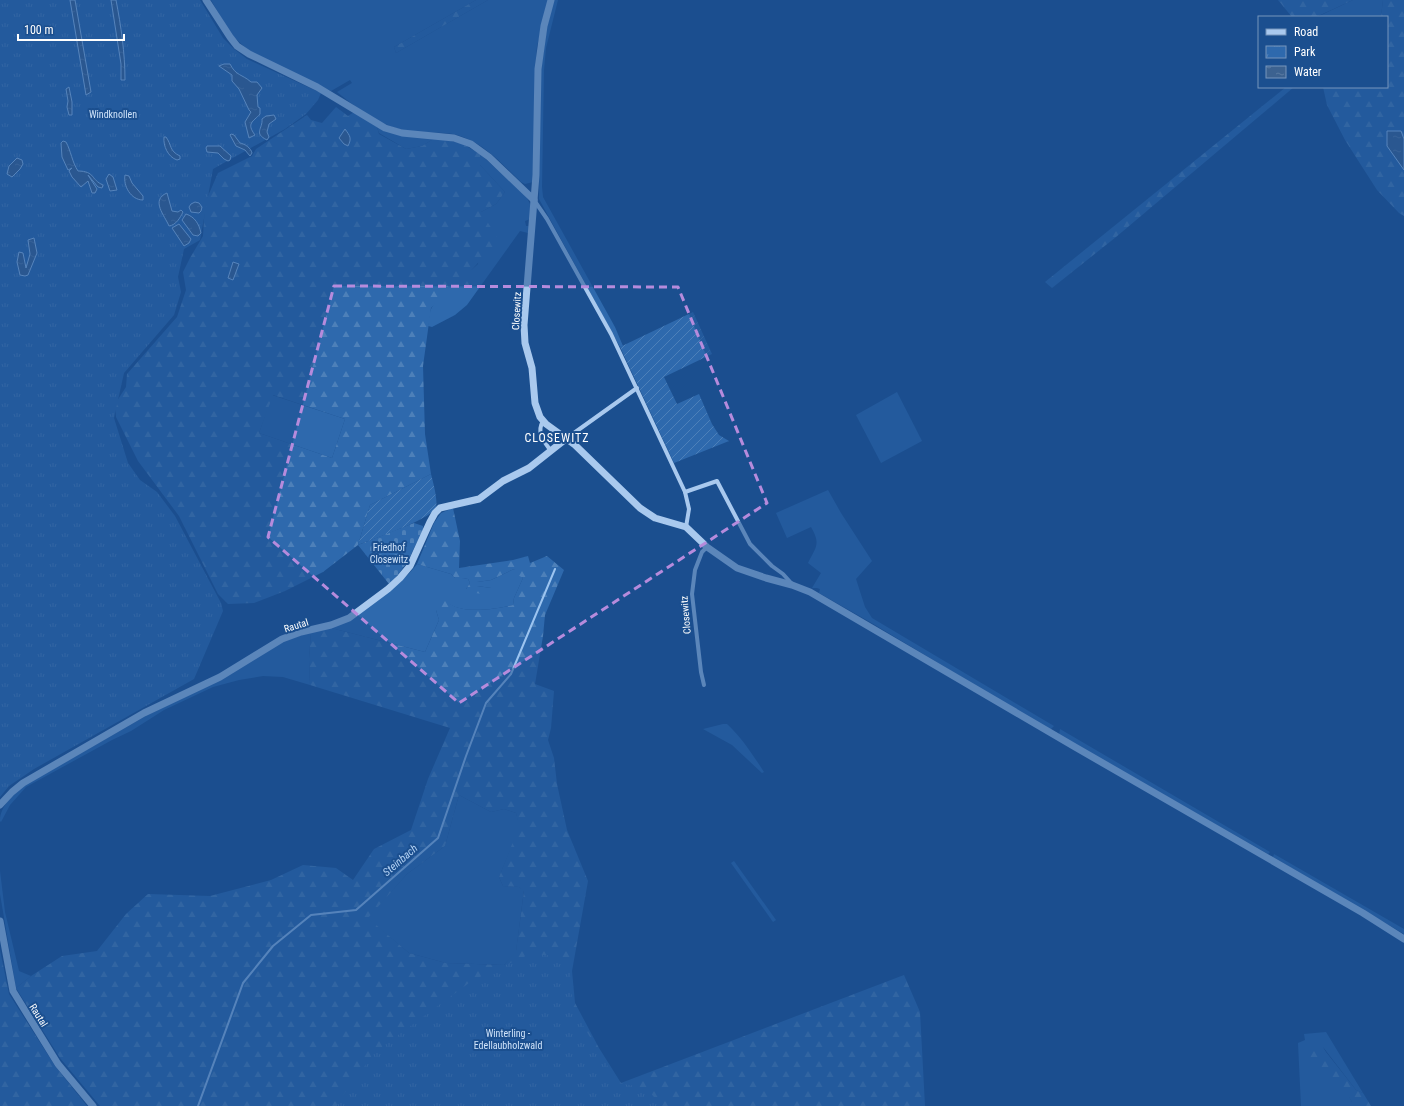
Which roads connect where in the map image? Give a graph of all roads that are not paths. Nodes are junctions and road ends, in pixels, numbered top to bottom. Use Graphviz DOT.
graph roads {
  1 [pos="206,0"];
  2 [pos="552,0"];
  3 [pos="534,200"];
  4 [pos="637,388"];
  5 [pos="543,421"];
  6 [pos="567,438"];
  7 [pos="552,451"];
  8 [pos="685,492"];
  9 [pos="686,527"];
  10 [pos="707,547"];
  11 [pos="792,585"];
  12 [pos="704,685"];
  13 [pos="0,805"];
  14 [pos="0,921"];
  15 [pos="1404,938"];
  16 [pos="92,1106"];
  1 -- 3 [label="street"];
  2 -- 3 [label="street, Closewitz"];
  3 -- 4 [label="street"];
  3 -- 5 [label="street, Closewitz"];
  4 -- 6 [label="street"];
  4 -- 8 [label="street"];
  5 -- 6 [label="street, Closewitz"];
  5 -- 7 [label="street, Closewitz"];
  6 -- 7 [label="street, Rautal"];
  6 -- 9 [label="street"];
  7 -- 13 [label="street, Rautal"];
  8 -- 9 [label="street"];
  8 -- 11 [label="street"];
  9 -- 10 [label="street"];
  10 -- 11 [label="street"];
  10 -- 12 [label="street, Closewitz"];
  11 -- 15 [label="street"];
  14 -- 16 [label="street, Rautal"];
}
